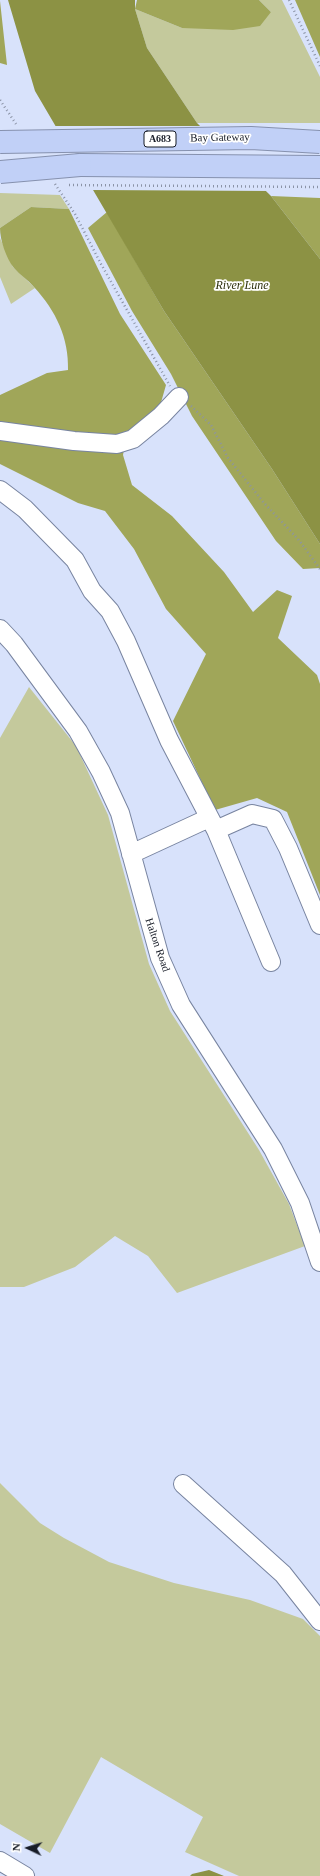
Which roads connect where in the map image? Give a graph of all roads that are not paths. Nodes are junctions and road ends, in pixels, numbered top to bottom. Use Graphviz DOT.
graph roads {
  1 [pos="0,142"];
  2 [pos="320,142"];
  3 [pos="80,165"];
  4 [pos="0,166"];
  5 [pos="320,167"];
  6 [pos="0,172"];
  7 [pos="179,397"];
  8 [pos="0,431"];
  9 [pos="0,490"];
  10 [pos="0,629"];
  11 [pos="213,824"];
  12 [pos="130,854"];
  13 [pos="320,925"];
  14 [pos="271,962"];
  15 [pos="320,1262"];
  16 [pos="184,1484"];
  17 [pos="320,1621"];
  18 [pos="0,1861"];
  19 [pos="25,1876"];
  1 -- 2 [label="highway, Bay Gateway / A683, bridge"];
  3 -- 4 [label="highway, bridge"];
  3 -- 5 [label="highway"];
  3 -- 6 [label="highway, bridge"];
  7 -- 8 [label="street"];
  9 -- 11 [label="street"];
  10 -- 12 [label="street, Halton Road"];
  11 -- 12 [label="street"];
  11 -- 13 [label="street"];
  11 -- 14 [label="street"];
  12 -- 15 [label="street, Halton Road"];
  16 -- 17 [label="street"];
  18 -- 19 [label="street"];
}
